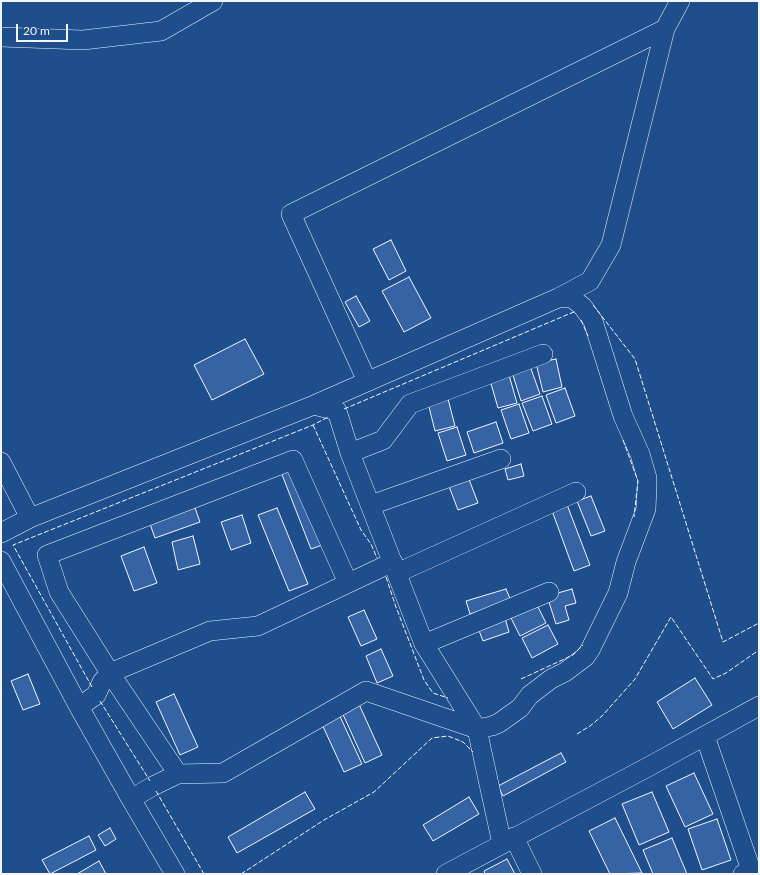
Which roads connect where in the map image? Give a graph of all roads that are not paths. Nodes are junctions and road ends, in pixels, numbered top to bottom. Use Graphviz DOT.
graph roads {
  1 [pos="213,1"];
  2 [pos="680,1"];
  3 [pos="665,29"];
  4 [pos="1,37"];
  5 [pos="558,298"];
  6 [pos="543,354"];
  7 [pos="367,381"];
  8 [pos="314,405"];
  9 [pos="350,452"];
  10 [pos="501,458"];
  11 [pos="1,462"];
  12 [pos="576,492"];
  13 [pos="370,505"];
  14 [pos="30,518"];
  15 [pos="1,533"];
  16 [pos="1,561"];
  17 [pos="395,568"];
  18 [pos="348,583"];
  19 [pos="549,592"];
  20 [pos="424,644"];
  21 [pos="110,673"];
  22 [pos="759,706"];
  23 [pos="79,707"];
  24 [pos="476,729"];
  25 [pos="705,736"];
  26 [pos="178,774"];
  27 [pos="131,799"];
  28 [pos="508,840"];
  29 [pos="176,874"];
  30 [pos="446,874"];
  31 [pos="532,874"];
  32 [pos="743,874"];
  1 -- 4 [label="street"];
  2 -- 3 [label="street"];
  3 -- 5 [label="street"];
  3 -- 7 [label="street"];
  5 -- 7 [label="street"];
  5 -- 24 [label="street"];
  6 -- 9 [label="street"];
  7 -- 8 [label="street"];
  8 -- 9 [label="street"];
  8 -- 14 [label="street"];
  9 -- 13 [label="street"];
  10 -- 13 [label="street"];
  11 -- 14 [label="street"];
  12 -- 17 [label="street"];
  13 -- 17 [label="street"];
  14 -- 15 [label="street"];
  16 -- 23 [label="street"];
  17 -- 18 [label="street"];
  17 -- 20 [label="street"];
  18 -- 21 [label="street"];
  18 -- 21 [label="street"];
  19 -- 20 [label="street"];
  20 -- 24 [label="street"];
  21 -- 23 [label="street"];
  21 -- 26 [label="street"];
  22 -- 25 [label="street"];
  23 -- 27 [label="street"];
  24 -- 26 [label="street"];
  24 -- 28 [label="street"];
  25 -- 28 [label="street"];
  25 -- 32 [label="street"];
  26 -- 27 [label="street"];
  27 -- 29 [label="street"];
  28 -- 30 [label="street"];
  28 -- 31 [label="street"];
}
